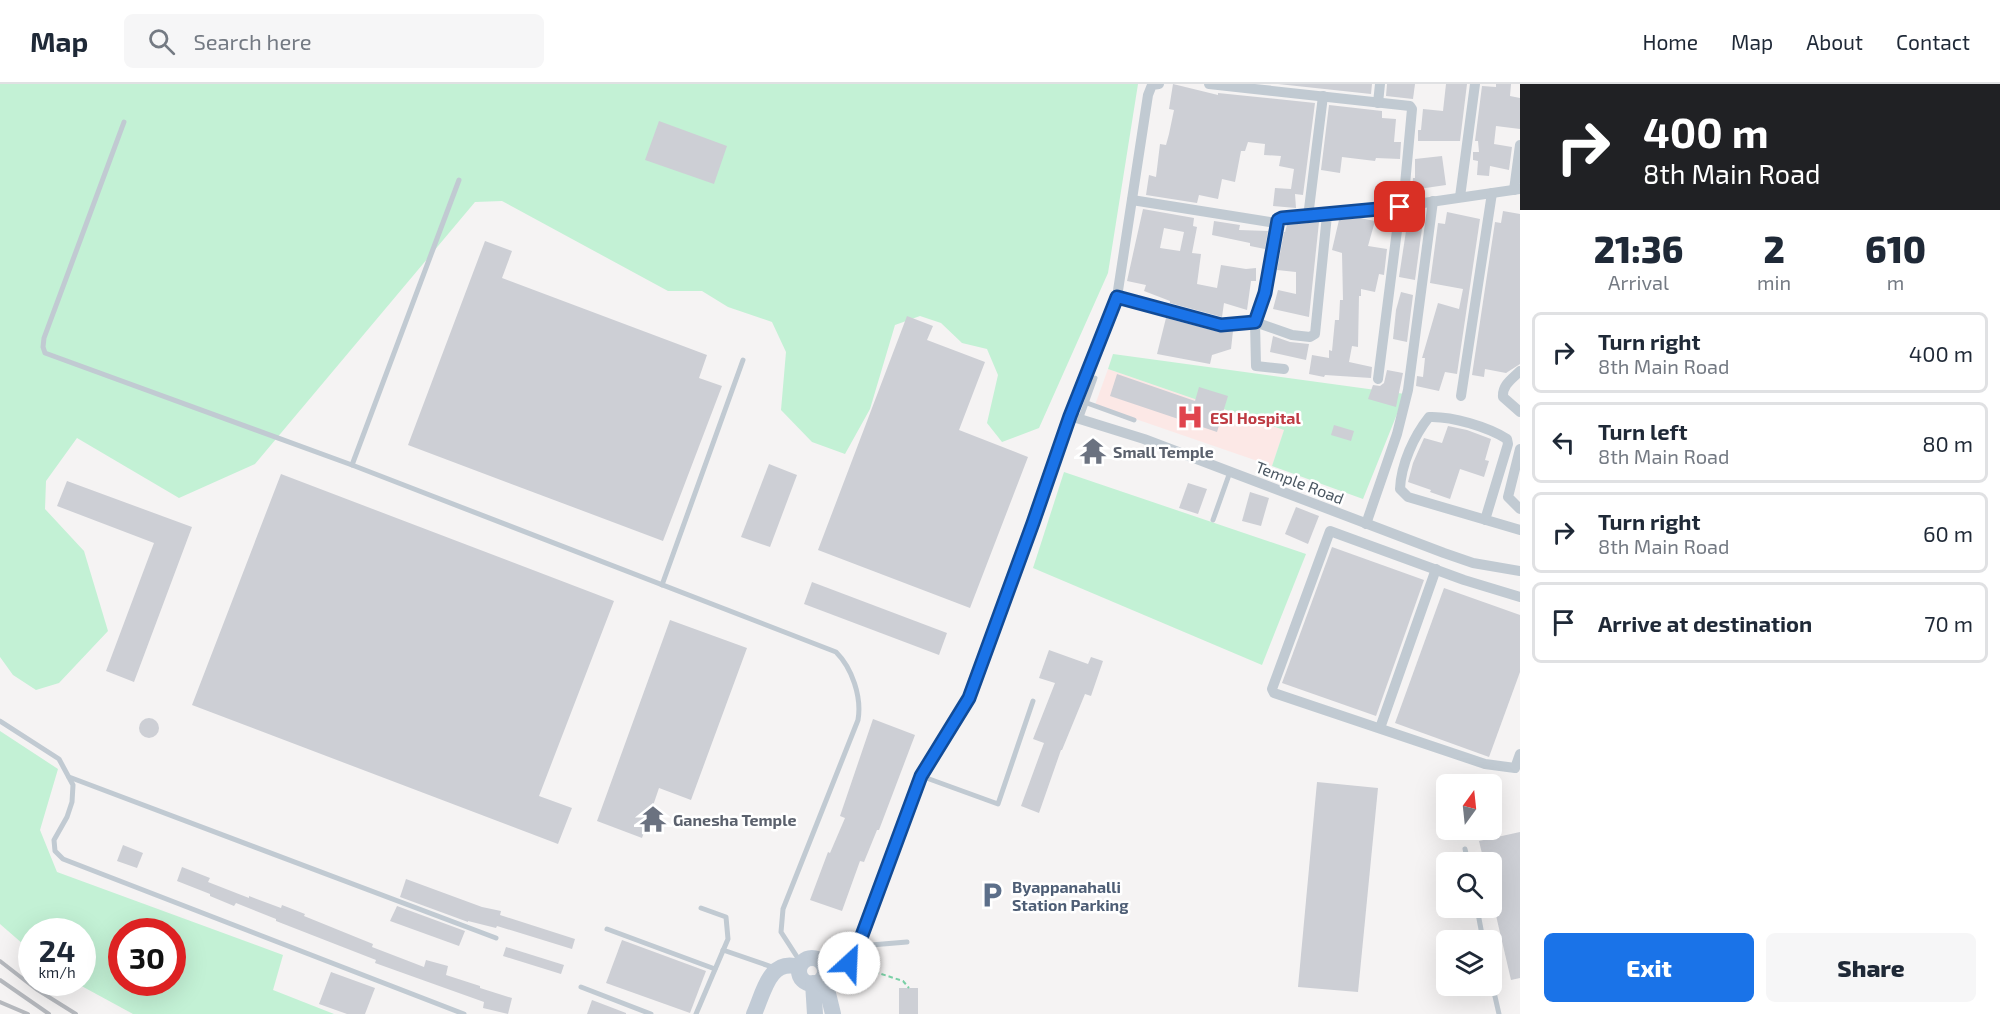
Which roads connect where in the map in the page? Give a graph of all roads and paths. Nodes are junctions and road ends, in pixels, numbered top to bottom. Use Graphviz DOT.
graph roads {
  1 [pos="1159,84"];
  2 [pos="1209,84"];
  3 [pos="1380,84"];
  4 [pos="1475,84"];
  5 [pos="1247,86"];
  6 [pos="1318,92"];
  7 [pos="1378,103"];
  8 [pos="124,122"];
  9 [pos="1520,145"];
  10 [pos="459,180"];
  11 [pos="1517,189"];
  12 [pos="1492,193"];
  13 [pos="1460,197"];
  14 [pos="1132,200"];
  15 [pos="1433,201"];
  16 [pos="1401,207"];
  17 [pos="1327,214"];
  18 [pos="1308,217"];
  19 [pos="1276,223"];
  20 [pos="1117,297"];
  21 [pos="1255,322"];
  22 [pos="743,360"];
  23 [pos="1284,369"];
  24 [pos="1520,372"];
  25 [pos="1095,378"];
  26 [pos="1378,379"];
  27 [pos="1461,396"];
  28 [pos="1087,403"];
  29 [pos="1520,412"];
  30 [pos="1075,418"];
  31 [pos="1134,420"];
  32 [pos="1520,449"];
  33 [pos="352,465"];
  34 [pos="1230,472"];
  35 [pos="1520,509"];
  36 [pos="1213,520"];
  37 [pos="1485,520"];
  38 [pos="1366,524"];
  39 [pos="1520,530"];
  40 [pos="1469,562"];
  41 [pos="1436,569"];
  42 [pos="1520,571"];
  43 [pos="1464,579"];
  44 [pos="662,585"];
  45 [pos="1520,590"];
  46 [pos="1507,591"];
  47 [pos="1520,597"];
  48 [pos="1032,701"];
  49 [pos="0,721"];
  50 [pos="1380,728"];
  51 [pos="1520,754"];
  52 [pos="921,776"];
  53 [pos="69,777"];
  54 [pos="1465,849"];
  55 [pos="1466,852"];
  56 [pos="702,908"];
  57 [pos="607,929"];
  58 [pos="496,938"];
  59 [pos="907,942"];
  60 [pos="858,946"];
  61 [pos="723,950"];
  62 [pos="849,963"];
  63 [pos="800,965"];
  64 [pos="715,969"];
  65 [pos="777,969"];
  66 [pos="821,977"];
  67 [pos="581,987"];
  68 [pos="909,988"];
  69 [pos="1495,996"];
  70 [pos="464,1014"];
  71 [pos="651,1014"];
  72 [pos="696,1014"];
  73 [pos="754,1014"];
  74 [pos="815,1014"];
  75 [pos="833,1014"];
  76 [pos="1499,1014"];
  1 -- 14 [label="street"];
  2 -- 5 [label="street"];
  3 -- 7 [label="street"];
  4 -- 13 [label="street"];
  5 -- 6 [label="street"];
  6 -- 7 [label="street"];
  6 -- 18 [label="street"];
  7 -- 16 [label="street"];
  8 -- 33 [label="lane"];
  9 -- 11 [label="street"];
  10 -- 33 [label="lane"];
  11 -- 12 [label="street"];
  12 -- 13 [label="street"];
  12 -- 27 [label="street"];
  13 -- 15 [label="street"];
  14 -- 19 [label="street"];
  14 -- 20 [label="street"];
  15 -- 16 [label="street"];
  15 -- 38 [label="street"];
  16 -- 17 [label="street"];
  16 -- 26 [label="street"];
  17 -- 18 [label="street"];
  17 -- 21 [label="street"];
  18 -- 19 [label="street"];
  19 -- 21 [label="street"];
  20 -- 21 [label="street"];
  20 -- 30 [label="street"];
  21 -- 23 [label="street"];
  22 -- 44 [label="lane"];
  24 -- 29 [label="street"];
  25 -- 28 [label="lane"];
  28 -- 30 [label="lane"];
  28 -- 31 [label="lane"];
  30 -- 34 [label="street, Temple Road"];
  30 -- 52 [label="street"];
  32 -- 35 [label="street"];
  33 -- 44 [label="lane"];
  34 -- 36 [label="lane"];
  34 -- 38 [label="street, Temple Road"];
  37 -- 37 [label="street"];
  37 -- 39 [label="street"];
  38 -- 40 [label="street, Temple Road"];
  40 -- 42 [label="street, Temple Road"];
  40 -- 43 [label="street"];
  41 -- 43 [label="street"];
  41 -- 50 [label="street"];
  41 -- 50 [label="street"];
  43 -- 46 [label="street"];
  44 -- 63 [label="lane"];
  45 -- 46 [label="street"];
  46 -- 47 [label="street"];
  48 -- 52 [label="lane"];
  49 -- 53 [label="lane"];
  50 -- 51 [label="street"];
  52 -- 60 [label="street"];
  53 -- 58 [label="lane"];
  53 -- 70 [label="lane"];
  54 -- 55 [label="lane"];
  56 -- 61 [label="lane"];
  57 -- 64 [label="lane"];
  59 -- 60 [label="lane"];
  60 -- 62 [label="street"];
  61 -- 64 [label="lane"];
  61 -- 65 [label="lane"];
  62 -- 66 [label="street"];
  62 -- 68 [label="path"];
  63 -- 65 [label="main road"];
  63 -- 66 [label="main road"];
  64 -- 72 [label="lane"];
  65 -- 73 [label="main road"];
  66 -- 74 [label="main road"];
  66 -- 75 [label="main road"];
  67 -- 71 [label="lane"];
  69 -- 76 [label="lane"];
}
